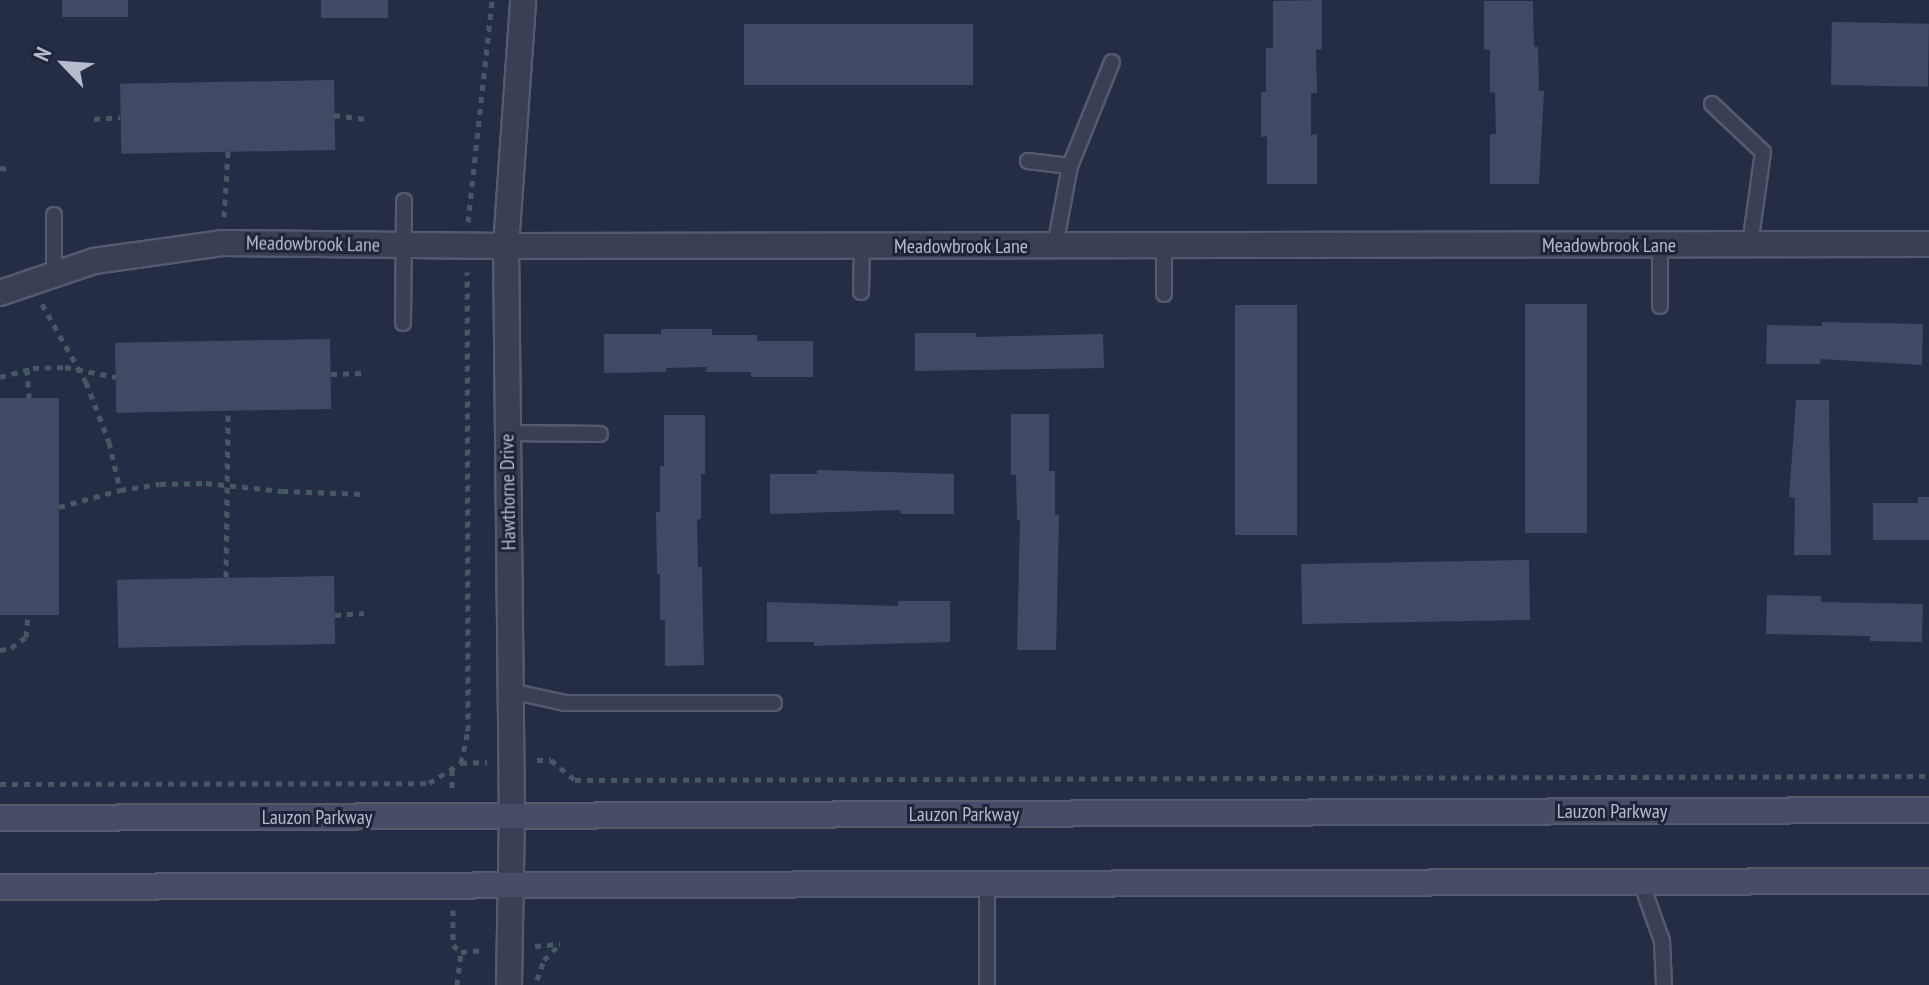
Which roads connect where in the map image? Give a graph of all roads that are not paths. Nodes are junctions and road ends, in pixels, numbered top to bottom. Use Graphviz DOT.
graph roads {
  1 [pos="523,0"];
  2 [pos="1112,62"];
  3 [pos="1712,104"];
  4 [pos="1028,161"];
  5 [pos="1070,166"];
  6 [pos="404,201"];
  7 [pos="54,215"];
  8 [pos="1750,244"];
  9 [pos="1929,244"];
  10 [pos="405,245"];
  11 [pos="1164,245"];
  12 [pos="1660,245"];
  13 [pos="506,246"];
  14 [pos="862,246"];
  15 [pos="1055,246"];
  16 [pos="54,275"];
  17 [pos="861,292"];
  18 [pos="0,293"];
  19 [pos="1164,294"];
  20 [pos="1660,306"];
  21 [pos="403,323"];
  22 [pos="508,433"];
  23 [pos="600,434"];
  24 [pos="510,691"];
  25 [pos="774,703"];
  26 [pos="1929,810"];
  27 [pos="512,816"];
  28 [pos="0,818"];
  29 [pos="1929,881"];
  30 [pos="1641,882"];
  31 [pos="987,884"];
  32 [pos="509,886"];
  33 [pos="0,887"];
  34 [pos="509,985"];
  35 [pos="987,985"];
  36 [pos="1664,985"];
  1 -- 13 [label="street, Hawthorne Drive"];
  2 -- 5 [label="lane"];
  3 -- 8 [label="lane"];
  4 -- 5 [label="lane"];
  5 -- 15 [label="lane"];
  6 -- 10 [label="lane"];
  7 -- 16 [label="lane"];
  8 -- 9 [label="street, Meadowbrook Lane"];
  8 -- 12 [label="street, Meadowbrook Lane"];
  10 -- 13 [label="street, Meadowbrook Lane"];
  10 -- 16 [label="street, Meadowbrook Lane"];
  10 -- 21 [label="lane"];
  11 -- 12 [label="street, Meadowbrook Lane"];
  11 -- 15 [label="street, Meadowbrook Lane"];
  11 -- 19 [label="lane"];
  12 -- 20 [label="lane"];
  13 -- 14 [label="street, Meadowbrook Lane"];
  13 -- 22 [label="street, Hawthorne Drive"];
  14 -- 15 [label="street, Meadowbrook Lane"];
  14 -- 17 [label="lane"];
  16 -- 18 [label="street, Meadowbrook Lane"];
  22 -- 23 [label="lane"];
  22 -- 24 [label="street, Hawthorne Drive"];
  24 -- 25 [label="lane"];
  24 -- 27 [label="street, Hawthorne Drive"];
  26 -- 27 [label="main road, Lauzon Parkway"];
  27 -- 28 [label="main road, Lauzon Parkway"];
  27 -- 32 [label="street, Hawthorne Drive"];
  29 -- 30 [label="main road"];
  30 -- 31 [label="main road"];
  30 -- 36 [label="lane"];
  31 -- 32 [label="main road"];
  31 -- 35 [label="lane"];
  32 -- 33 [label="main road"];
  32 -- 34 [label="street, Hawthorne Drive"];
}
